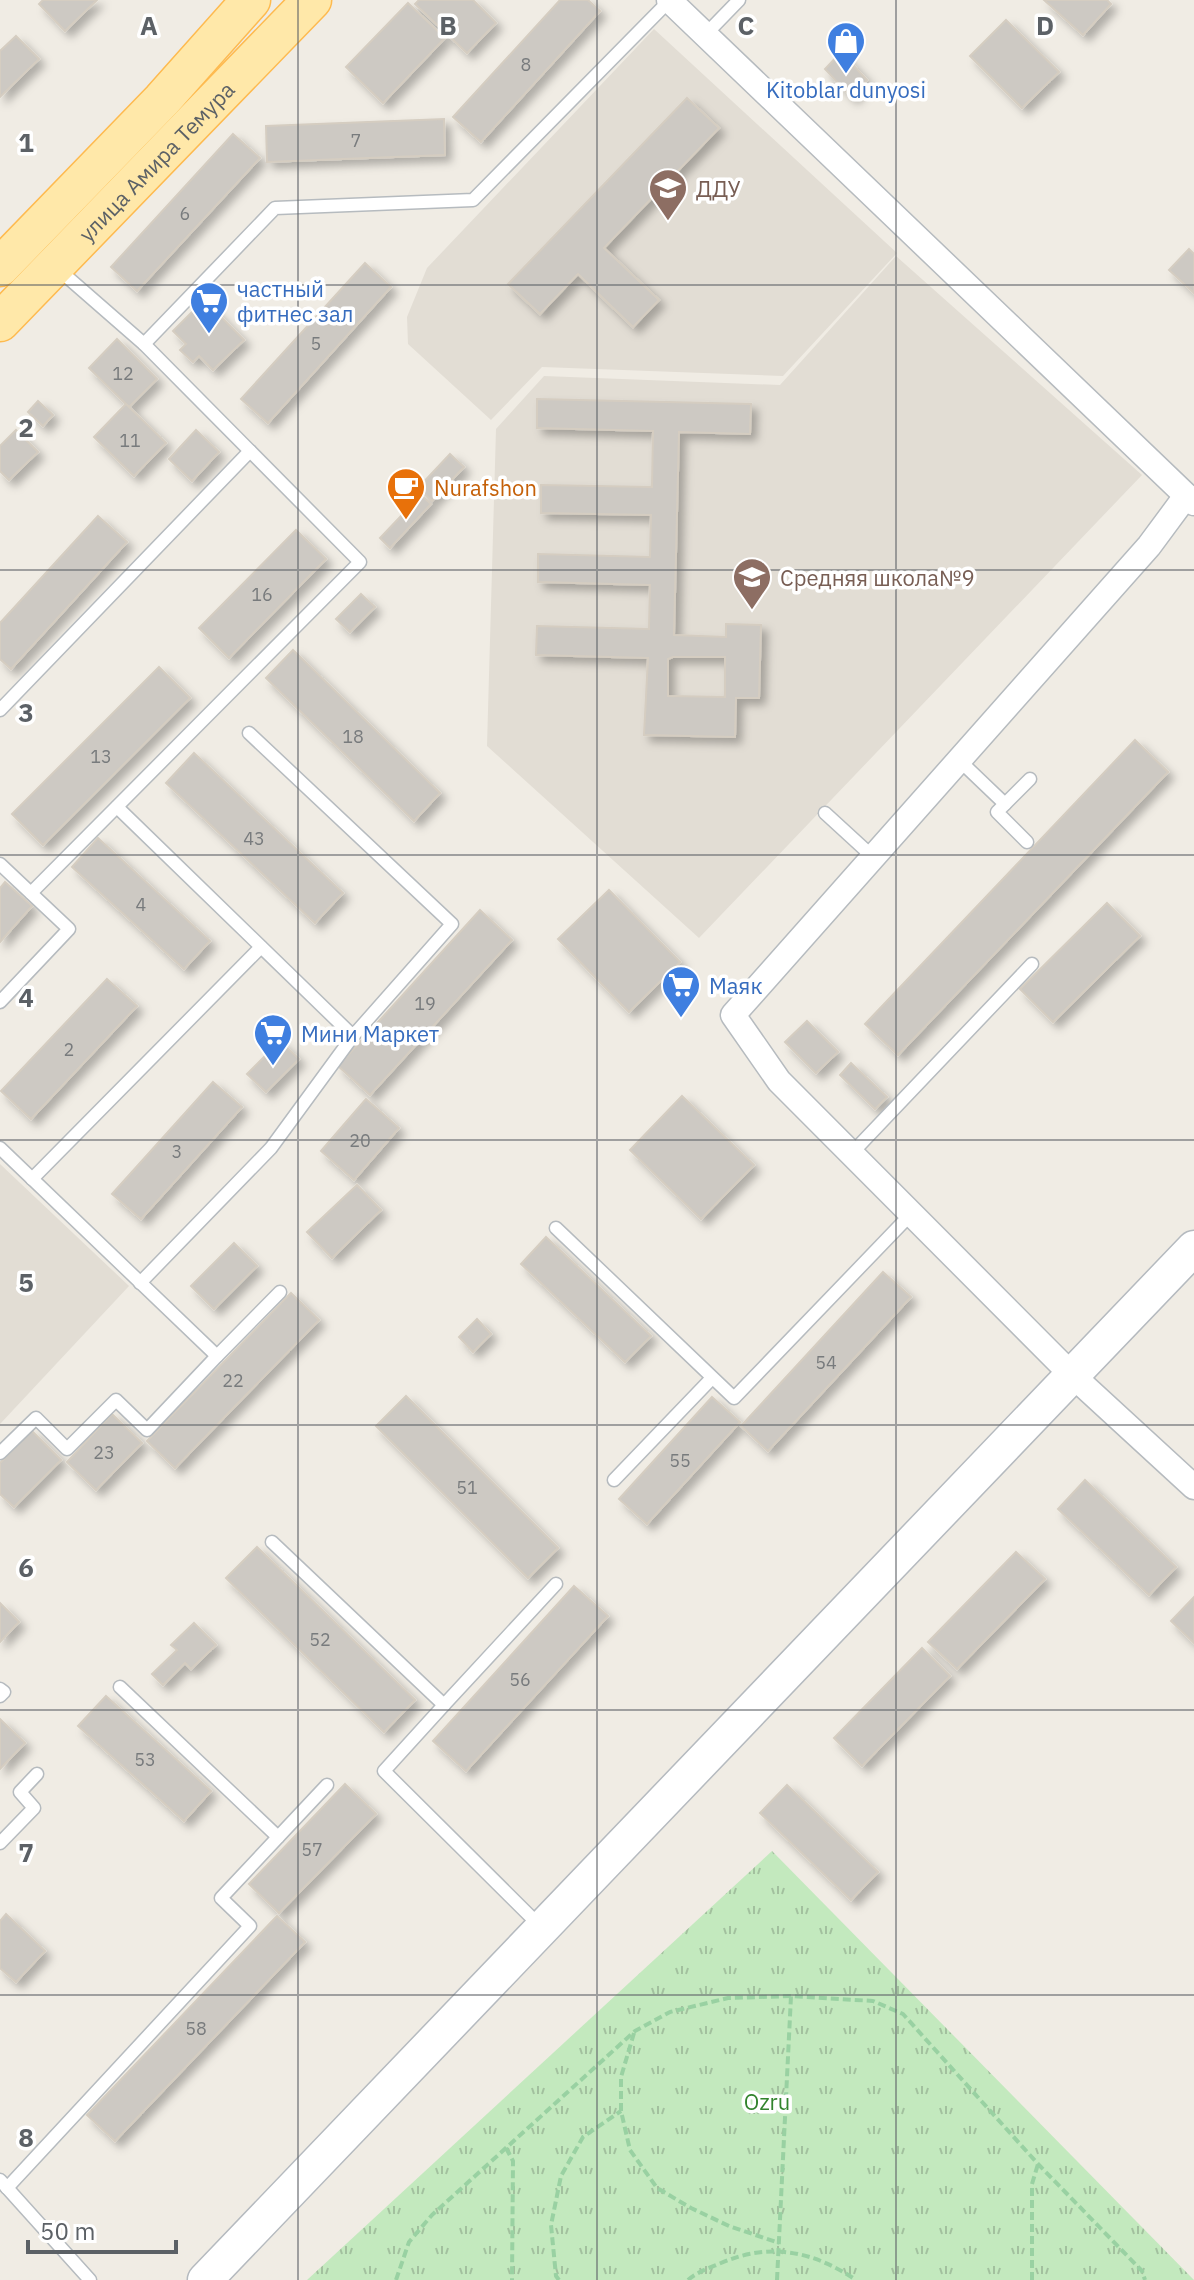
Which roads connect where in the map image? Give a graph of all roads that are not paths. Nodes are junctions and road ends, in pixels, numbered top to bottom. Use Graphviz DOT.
graph roads {
  1 [pos="251,0"];
  2 [pos="312,0"];
  3 [pos="669,0"];
  4 [pos="739,0"];
  5 [pos="705,35"];
  6 [pos="54,266"];
  7 [pos="0,267"];
  8 [pos="0,322"];
  9 [pos="144,344"];
  10 [pos="250,451"];
  11 [pos="1190,500"];
  12 [pos="0,710"];
  13 [pos="249,733"];
  14 [pos="959,760"];
  15 [pos="1030,779"];
  16 [pos="1005,804"];
  17 [pos="117,807"];
  18 [pos="825,813"];
  19 [pos="1027,842"];
  20 [pos="873,857"];
  21 [pos="0,864"];
  22 [pos="31,893"];
  23 [pos="261,947"];
  24 [pos="1032,964"];
  25 [pos="0,1002"];
  26 [pos="353,1036"];
  27 [pos="0,1148"];
  28 [pos="851,1154"];
  29 [pos="32,1179"];
  30 [pos="911,1214"];
  31 [pos="556,1228"];
  32 [pos="1194,1248"];
  33 [pos="140,1283"];
  34 [pos="280,1292"];
  35 [pos="217,1356"];
  36 [pos="1071,1374"];
  37 [pos="712,1378"];
  38 [pos="0,1453"];
  39 [pos="614,1480"];
  40 [pos="1194,1487"];
  41 [pos="272,1542"];
  42 [pos="556,1584"];
  43 [pos="120,1687"];
  44 [pos="0,1689"];
  45 [pos="0,1696"];
  46 [pos="444,1705"];
  47 [pos="37,1774"];
  48 [pos="327,1785"];
  49 [pos="278,1837"];
  50 [pos="0,1843"];
  51 [pos="541,1928"];
  52 [pos="4,2184"];
  53 [pos="90,2280"];
  54 [pos="205,2280"];
  1 -- 7 [label="main road, улица Амира Темура"];
  2 -- 6 [label="main road, улица Амира Темура"];
  3 -- 5 [label="street"];
  3 -- 9 [label="lane"];
  4 -- 5 [label="lane"];
  5 -- 11 [label="street"];
  6 -- 8 [label="main road, улица Амира Темура"];
  6 -- 9 [label="lane"];
  9 -- 10 [label="lane"];
  10 -- 12 [label="lane"];
  10 -- 17 [label="lane"];
  11 -- 14 [label="street"];
  13 -- 26 [label="lane"];
  14 -- 16 [label="lane"];
  14 -- 20 [label="street"];
  15 -- 16 [label="lane"];
  16 -- 19 [label="lane"];
  17 -- 22 [label="lane"];
  17 -- 23 [label="lane"];
  18 -- 20 [label="lane"];
  20 -- 28 [label="street"];
  21 -- 22 [label="lane"];
  22 -- 25 [label="lane"];
  23 -- 26 [label="lane"];
  23 -- 29 [label="lane"];
  24 -- 28 [label="lane"];
  26 -- 33 [label="lane"];
  27 -- 29 [label="lane"];
  28 -- 30 [label="street"];
  29 -- 33 [label="lane"];
  30 -- 36 [label="street"];
  30 -- 37 [label="lane"];
  31 -- 37 [label="lane"];
  32 -- 36 [label="street"];
  33 -- 35 [label="lane"];
  34 -- 35 [label="lane"];
  35 -- 38 [label="lane"];
  36 -- 40 [label="street"];
  36 -- 51 [label="street"];
  37 -- 39 [label="lane"];
  41 -- 46 [label="lane"];
  42 -- 46 [label="lane"];
  43 -- 49 [label="lane"];
  44 -- 45 [label="lane"];
  46 -- 51 [label="lane"];
  47 -- 50 [label="lane"];
  48 -- 49 [label="lane"];
  49 -- 52 [label="lane"];
  51 -- 54 [label="street"];
  52 -- 53 [label="lane"];
}
